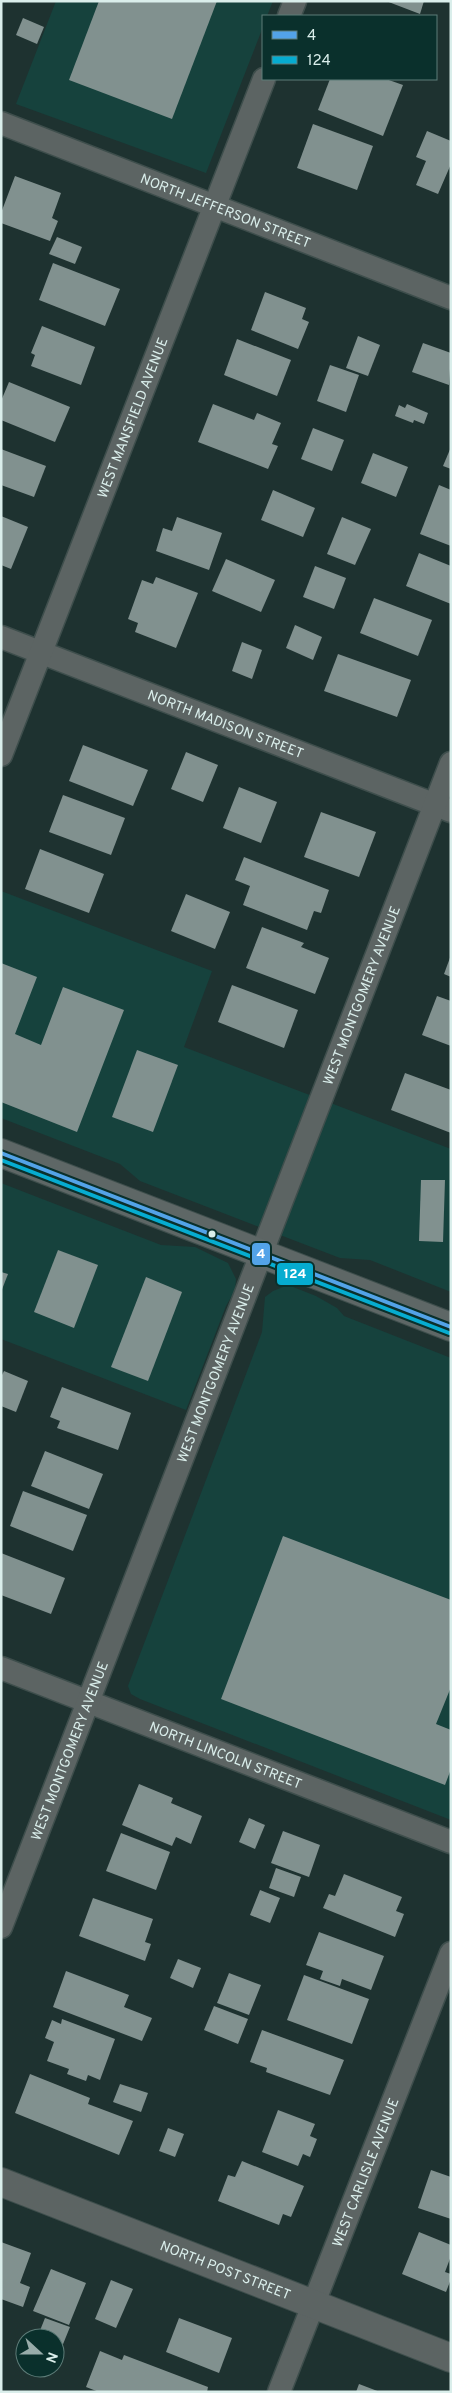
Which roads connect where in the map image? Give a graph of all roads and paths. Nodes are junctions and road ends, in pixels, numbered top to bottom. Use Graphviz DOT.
graph roads {
  1 [pos="295,1"];
  2 [pos="289,15"];
  3 [pos="264,80"];
  4 [pos="1,123"];
  5 [pos="215,206"];
  6 [pos="451,298"];
  7 [pos="1,637"];
  8 [pos="42,653"];
  9 [pos="1,755"];
  10 [pos="451,763"];
  11 [pos="443,807"];
  12 [pos="1,1153"];
  13 [pos="261,1252"];
  14 [pos="451,1327"];
  15 [pos="1,1668"];
  16 [pos="87,1701"];
  17 [pos="451,1842"];
  18 [pos="1,1927"];
  19 [pos="451,1953"];
  20 [pos="1,2182"];
  21 [pos="312,2304"];
  22 [pos="451,2358"];
  23 [pos="279,2392"];
  1 -- 2 [label="street"];
  3 -- 5 [label="street, WEST MANSFIELD AVENUE"];
  4 -- 5 [label="street, NORTH JEFFERSON STREET"];
  5 -- 6 [label="street, NORTH JEFFERSON STREET"];
  5 -- 8 [label="street, WEST MANSFIELD AVENUE"];
  7 -- 8 [label="street, NORTH MADISON STREET"];
  8 -- 9 [label="street, WEST MANSFIELD AVENUE"];
  8 -- 11 [label="street, NORTH MADISON STREET"];
  10 -- 11 [label="street, WEST MONTGOMERY AVENUE"];
  11 -- 13 [label="street, WEST MONTGOMERY AVENUE"];
  12 -- 13 [label="main road"];
  13 -- 14 [label="main road"];
  13 -- 16 [label="street, WEST MONTGOMERY AVENUE"];
  15 -- 16 [label="street, NORTH LINCOLN STREET"];
  16 -- 17 [label="street, NORTH LINCOLN STREET"];
  16 -- 18 [label="street, WEST MONTGOMERY AVENUE"];
  19 -- 21 [label="street, WEST CARLISLE AVENUE"];
  20 -- 21 [label="street, NORTH POST STREET"];
  21 -- 22 [label="street, NORTH POST STREET"];
  21 -- 23 [label="street, WEST CARLISLE AVENUE"];
}
